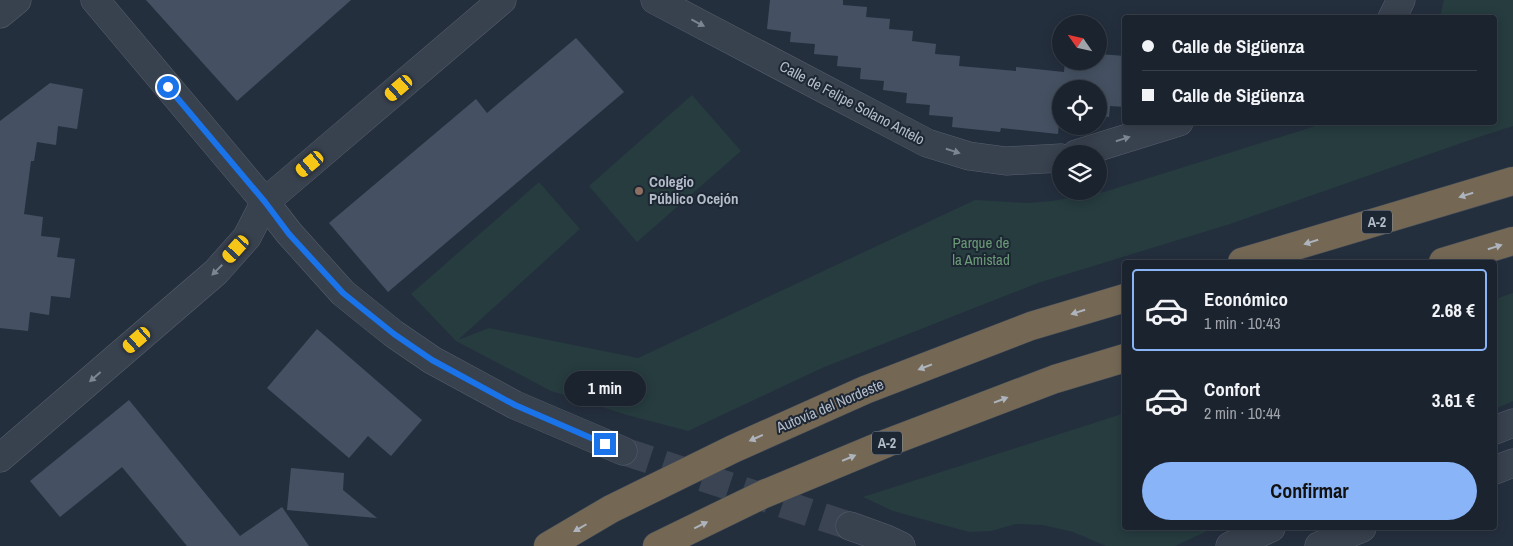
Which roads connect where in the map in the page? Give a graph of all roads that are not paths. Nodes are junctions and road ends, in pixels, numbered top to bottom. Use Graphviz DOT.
graph roads {
  1 [pos="17,0"];
  2 [pos="95,0"];
  3 [pos="502,0"];
  4 [pos="655,0"];
  5 [pos="1401,0"];
  6 [pos="0,14"];
  7 [pos="1394,15"];
  8 [pos="1168,125"];
  9 [pos="1105,145"];
  10 [pos="1052,158"];
  11 [pos="1513,181"];
  12 [pos="265,202"];
  13 [pos="1513,241"];
  14 [pos="1249,260"];
  15 [pos="1450,260"];
  16 [pos="1122,299"];
  17 [pos="1122,359"];
  18 [pos="1513,423"];
  19 [pos="1497,429"];
  20 [pos="623,452"];
  21 [pos="0,458"];
  22 [pos="1513,463"];
  23 [pos="1497,469"];
  24 [pos="850,526"];
  25 [pos="1266,530"];
  26 [pos="1357,530"];
  27 [pos="548,546"];
  28 [pos="657,546"];
  29 [pos="901,546"];
  30 [pos="1230,546"];
  31 [pos="1319,546"];
  1 -- 6 [label="street"];
  2 -- 12 [label="street"];
  3 -- 12 [label="street"];
  4 -- 10 [label="street, Calle de Felipe Solano Antelo, one-way"];
  5 -- 7 [label="street"];
  9 -- 8 [label="street, one-way"];
  11 -- 14 [label="highway, A-2, one-way"];
  12 -- 20 [label="street"];
  12 -- 21 [label="street, one-way"];
  15 -- 13 [label="highway, one-way"];
  16 -- 27 [label="highway, Autovía del Nordeste, one-way"];
  28 -- 17 [label="highway, A-2, one-way"];
  18 -- 19 [label="street"];
  22 -- 23 [label="street"];
  24 -- 29 [label="street"];
  25 -- 30 [label="street"];
  26 -- 31 [label="street"];
}
